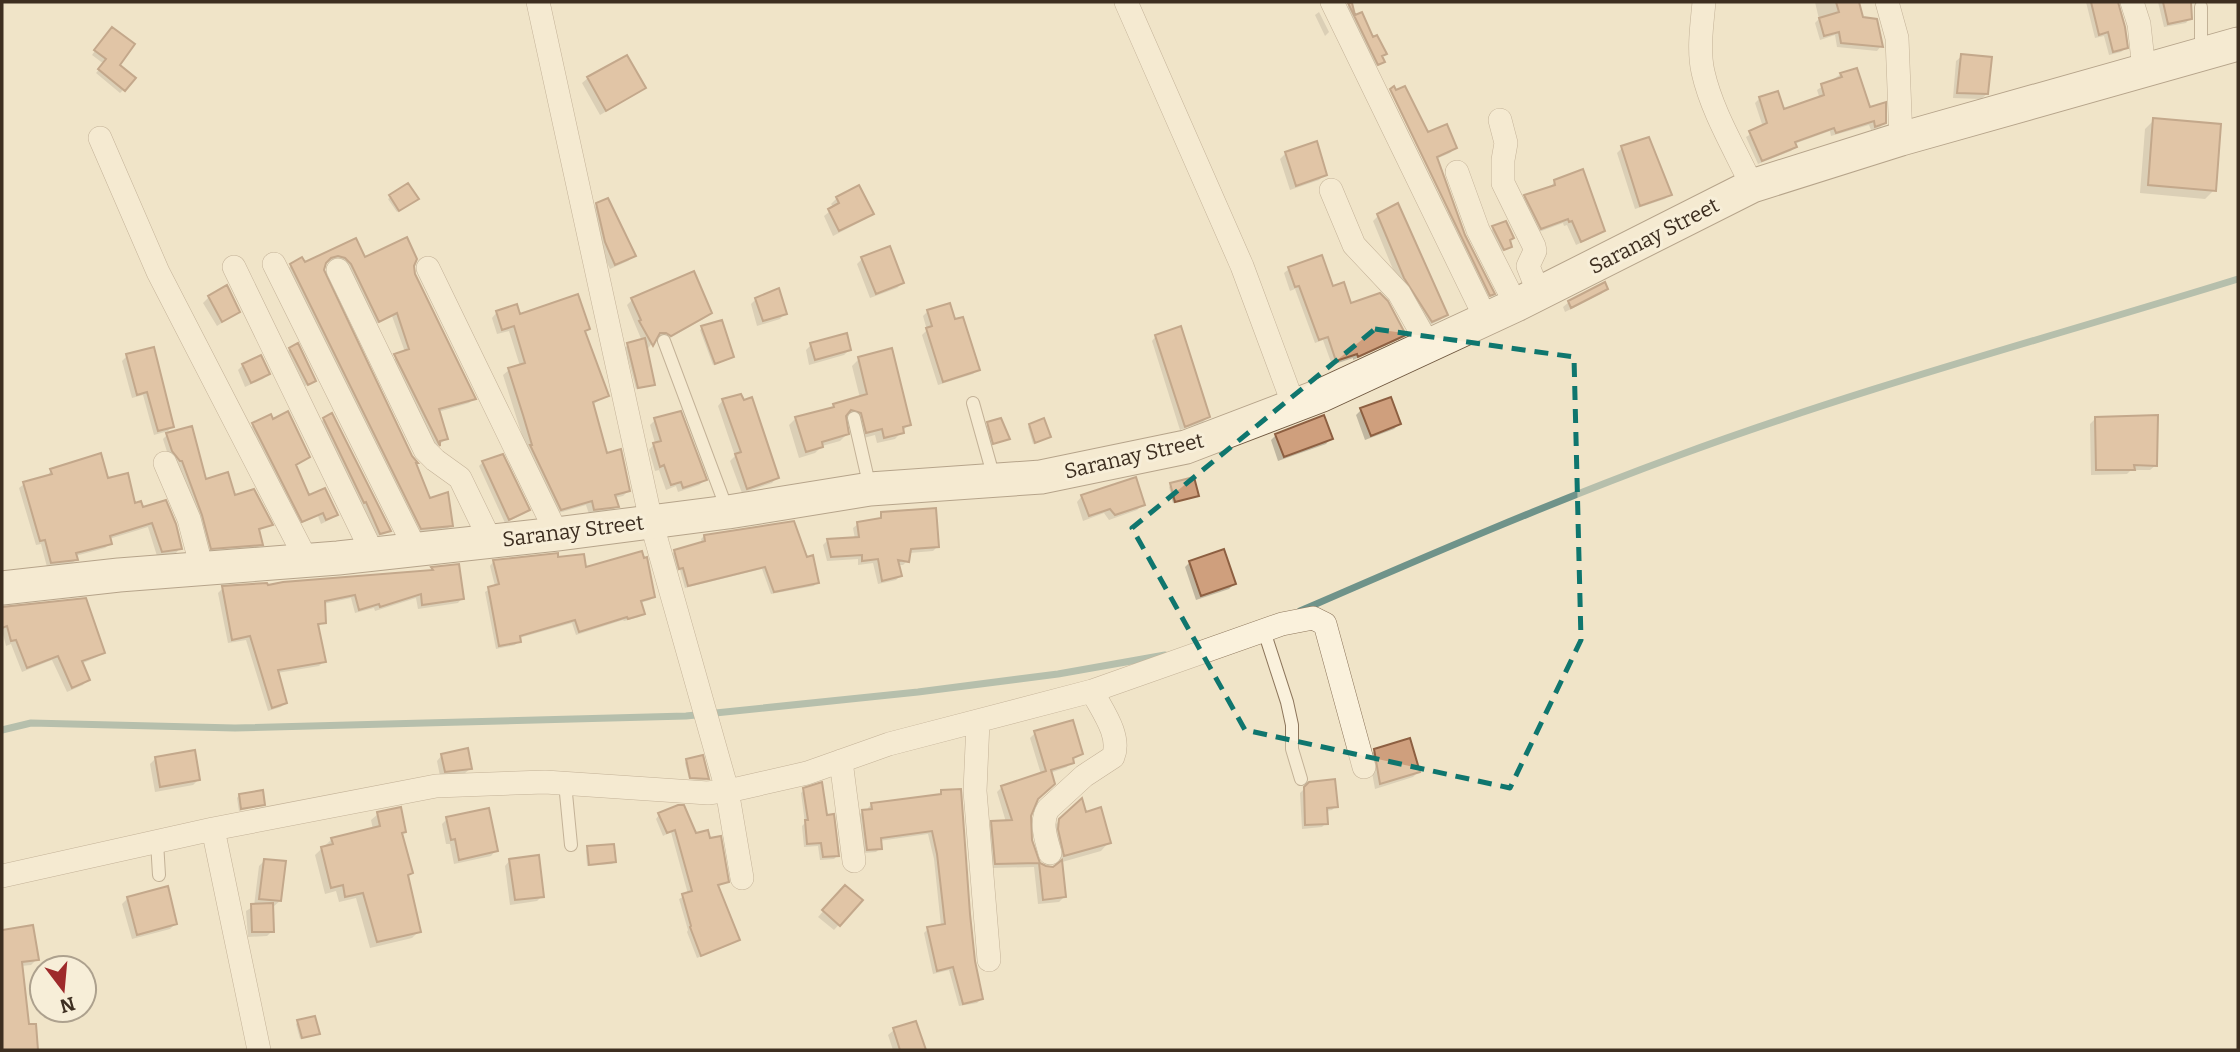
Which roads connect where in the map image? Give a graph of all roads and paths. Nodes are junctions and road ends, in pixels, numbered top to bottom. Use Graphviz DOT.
graph roads {
  1 [pos="538,2"];
  2 [pos="1126,2"];
  3 [pos="1332,2"];
  4 [pos="1704,2"];
  5 [pos="1887,2"];
  6 [pos="2132,2"];
  7 [pos="2201,7"];
  8 [pos="2238,44"];
  9 [pos="2201,55"];
  10 [pos="2144,70"];
  11 [pos="1500,120"];
  12 [pos="100,138"];
  13 [pos="1901,139"];
  14 [pos="1457,172"];
  15 [pos="1752,186"];
  16 [pos="1331,190"];
  17 [pos="274,264"];
  18 [pos="234,267"];
  19 [pos="428,268"];
  20 [pos="338,270"];
  21 [pos="1527,300"];
  22 [pos="1486,319"];
  23 [pos="664,341"];
  24 [pos="1429,346"];
  25 [pos="973,403"];
  26 [pos="1294,407"];
  27 [pos="854,418"];
  28 [pos="165,463"];
  29 [pos="995,482"];
  30 [pos="870,489"];
  31 [pos="728,512"];
  32 [pos="651,521"];
  33 [pos="557,534"];
  34 [pos="491,542"];
  35 [pos="416,550"];
  36 [pos="373,554"];
  37 [pos="306,559"];
  38 [pos="202,569"];
  39 [pos="2,588"];
  40 [pos="1264,631"];
  41 [pos="1092,691"];
  42 [pos="978,722"];
  43 [pos="841,761"];
  44 [pos="1364,767"];
  45 [pos="1301,779"];
  46 [pos="565,783"];
  47 [pos="727,790"];
  48 [pos="213,829"];
  49 [pos="157,842"];
  50 [pos="571,845"];
  51 [pos="1050,853"];
  52 [pos="854,861"];
  53 [pos="159,875"];
  54 [pos="2,876"];
  55 [pos="742,878"];
  56 [pos="989,960"];
  57 [pos="259,1050"];
  1 -- 32 [label="street"];
  2 -- 26 [label="street"];
  3 -- 22 [label="street"];
  4 -- 15 [label="street"];
  5 -- 13 [label="street"];
  6 -- 10 [label="street"];
  7 -- 9 [label="lane"];
  8 -- 9 [label="street, Saranay Street"];
  9 -- 10 [label="street, Saranay Street"];
  10 -- 13 [label="street, Saranay Street"];
  11 -- 21 [label="street"];
  12 -- 37 [label="street"];
  13 -- 15 [label="street, Saranay Street"];
  14 -- 21 [label="street"];
  15 -- 21 [label="street, Saranay Street"];
  16 -- 24 [label="street"];
  17 -- 35 [label="street"];
  18 -- 36 [label="street"];
  19 -- 33 [label="street"];
  20 -- 34 [label="street"];
  21 -- 22 [label="street, Saranay Street"];
  22 -- 24 [label="street, Saranay Street"];
  23 -- 31 [label="lane"];
  24 -- 26 [label="street, Saranay Street"];
  25 -- 29 [label="lane"];
  26 -- 29 [label="street, Saranay Street"];
  27 -- 30 [label="lane"];
  28 -- 38 [label="street"];
  29 -- 30 [label="street, Saranay Street"];
  30 -- 31 [label="street, Saranay Street"];
  31 -- 32 [label="street, Saranay Street"];
  32 -- 33 [label="street, Saranay Street"];
  32 -- 47 [label="street"];
  33 -- 34 [label="street, Saranay Street"];
  34 -- 35 [label="street, Saranay Street"];
  35 -- 36 [label="street, Saranay Street"];
  36 -- 37 [label="street, Saranay Street"];
  37 -- 38 [label="street, Saranay Street"];
  38 -- 39 [label="street, Saranay Street"];
  40 -- 41 [label="street"];
  40 -- 44 [label="street"];
  40 -- 45 [label="lane"];
  41 -- 42 [label="street"];
  41 -- 51 [label="street"];
  42 -- 43 [label="street"];
  42 -- 56 [label="street"];
  43 -- 47 [label="street"];
  43 -- 52 [label="street"];
  46 -- 47 [label="street"];
  46 -- 48 [label="street"];
  46 -- 50 [label="lane"];
  47 -- 55 [label="street"];
  48 -- 49 [label="street"];
  48 -- 57 [label="street"];
  49 -- 53 [label="lane"];
  49 -- 54 [label="street"];
}
